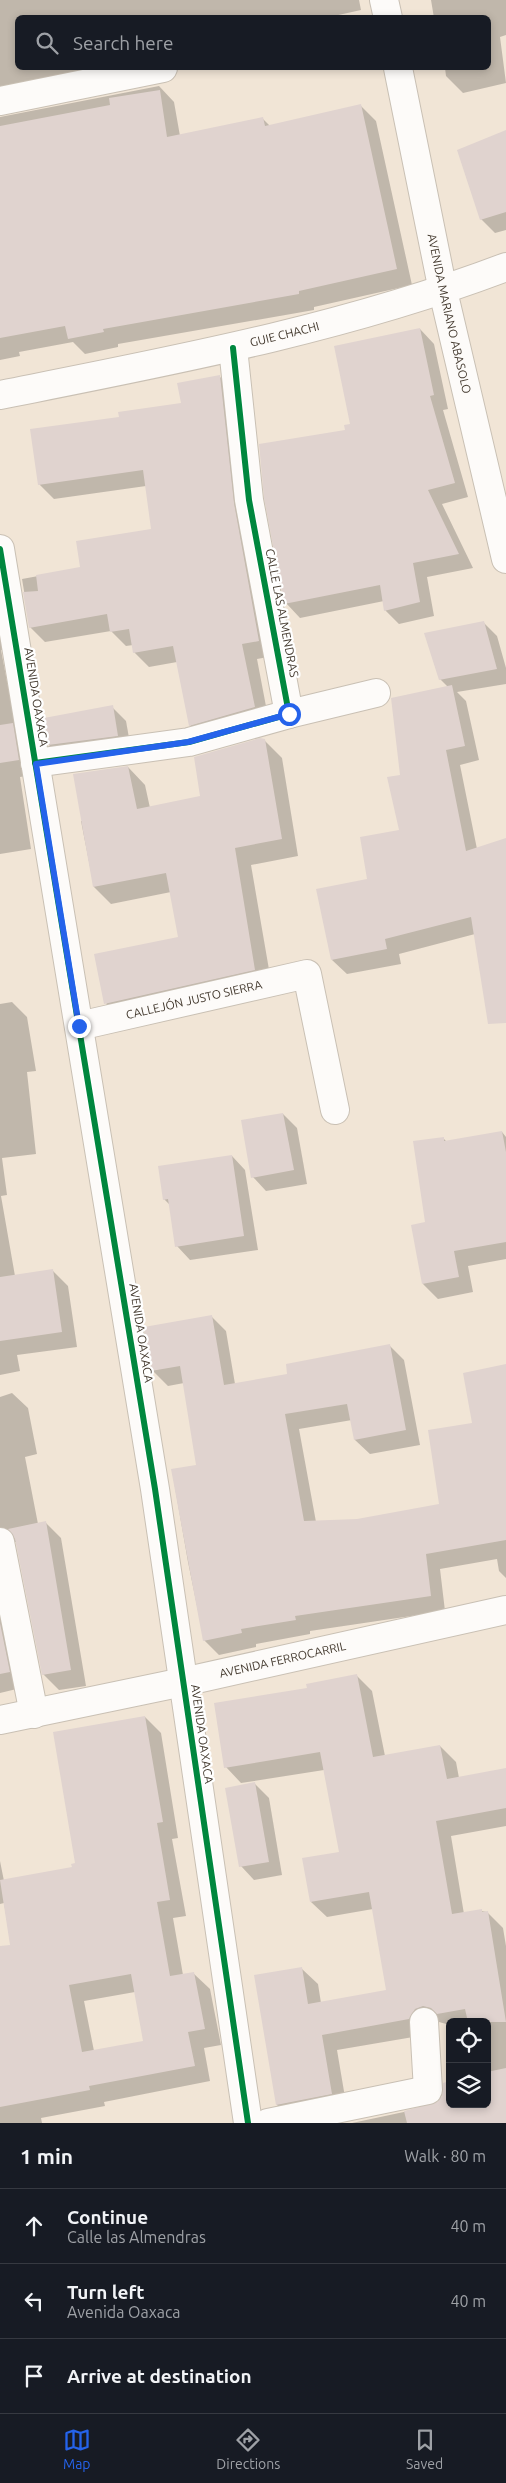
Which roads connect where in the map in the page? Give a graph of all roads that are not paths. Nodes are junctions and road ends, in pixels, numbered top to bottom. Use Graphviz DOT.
graph roads {
  1 [pos="384,0"];
  2 [pos="387,15"];
  3 [pos="153,70"];
  4 [pos="398,70"];
  5 [pos="0,101"];
  6 [pos="506,267"];
  7 [pos="443,291"];
  8 [pos="233,348"];
  9 [pos="0,395"];
  10 [pos="502,518"];
  11 [pos="0,549"];
  12 [pos="506,559"];
  13 [pos="376,693"];
  14 [pos="289,714"];
  15 [pos="36,764"];
  16 [pos="79,1026"];
  17 [pos="335,1110"];
  18 [pos="0,1542"];
  19 [pos="506,1610"];
  20 [pos="183,1682"];
  21 [pos="34,1714"];
  22 [pos="0,1720"];
  23 [pos="424,2022"];
  24 [pos="248,2123"];
  25 [pos="268,2123"];
  1 -- 2 [label="street"];
  3 -- 5 [label="street"];
  4 -- 7 [label="street, AVENIDA MARIANO ABASOLO"];
  6 -- 7 [label="street, GUIE CHACHI"];
  7 -- 8 [label="street, GUIE CHACHI"];
  7 -- 10 [label="street, AVENIDA MARIANO ABASOLO"];
  8 -- 9 [label="street, GUIE CHACHI"];
  8 -- 14 [label="street, CALLE LAS ALMENDRAS"];
  10 -- 12 [label="street, AVENIDA MARIANO ABASOLO"];
  11 -- 15 [label="street, AVENIDA OAXACA"];
  13 -- 14 [label="street"];
  14 -- 15 [label="street"];
  15 -- 16 [label="street, AVENIDA OAXACA"];
  16 -- 17 [label="street, CALLEJÓN JUSTO SIERRA"];
  16 -- 20 [label="street, AVENIDA OAXACA"];
  18 -- 21 [label="street"];
  19 -- 20 [label="street, AVENIDA FERROCARRIL"];
  20 -- 21 [label="street, AVENIDA FERROCARRIL"];
  20 -- 24 [label="street, AVENIDA OAXACA"];
  21 -- 22 [label="street, AVENIDA FERROCARRIL"];
  23 -- 25 [label="street"];
}
